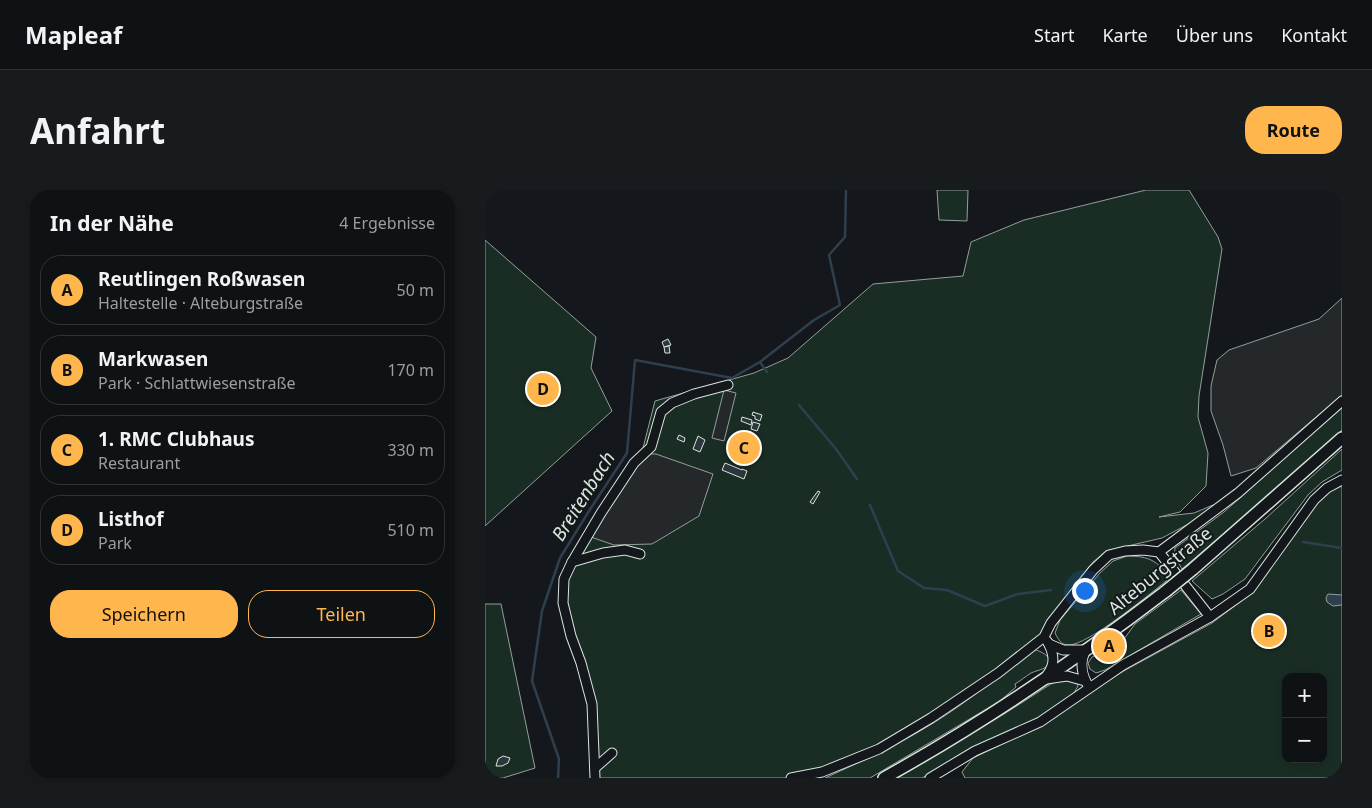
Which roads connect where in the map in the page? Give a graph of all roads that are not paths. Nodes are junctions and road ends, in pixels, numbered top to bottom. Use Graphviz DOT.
graph roads {
  1 [pos="728,386"];
  2 [pos="1342,401"];
  3 [pos="1342,438"];
  4 [pos="1342,480"];
  5 [pos="1159,552"];
  6 [pos="640,554"];
  7 [pos="572,562"];
  8 [pos="1209,617"];
  9 [pos="1046,640"];
  10 [pos="1086,650"];
  11 [pos="1043,680"];
  12 [pos="1087,684"];
  13 [pos="612,753"];
  14 [pos="595,768"];
  15 [pos="595,778"];
  16 [pos="791,778"];
  17 [pos="884,778"];
  18 [pos="930,778"];
  1 -- 7 [label="street"];
  2 -- 5 [label="street"];
  3 -- 10 [label="main road, Alteburgstraße, bridge"];
  4 -- 8 [label="street"];
  5 -- 8 [label="street"];
  5 -- 9 [label="street"];
  6 -- 7 [label="street"];
  7 -- 14 [label="street"];
  8 -- 12 [label="street"];
  9 -- 10 [label="street"];
  9 -- 11 [label="street"];
  9 -- 16 [label="street"];
  10 -- 11 [label="main road, Alteburgstraße"];
  10 -- 12 [label="street"];
  11 -- 12 [label="street"];
  11 -- 17 [label="main road, Alteburgstraße"];
  12 -- 18 [label="street"];
  13 -- 14 [label="street"];
  14 -- 15 [label="street"];
}
